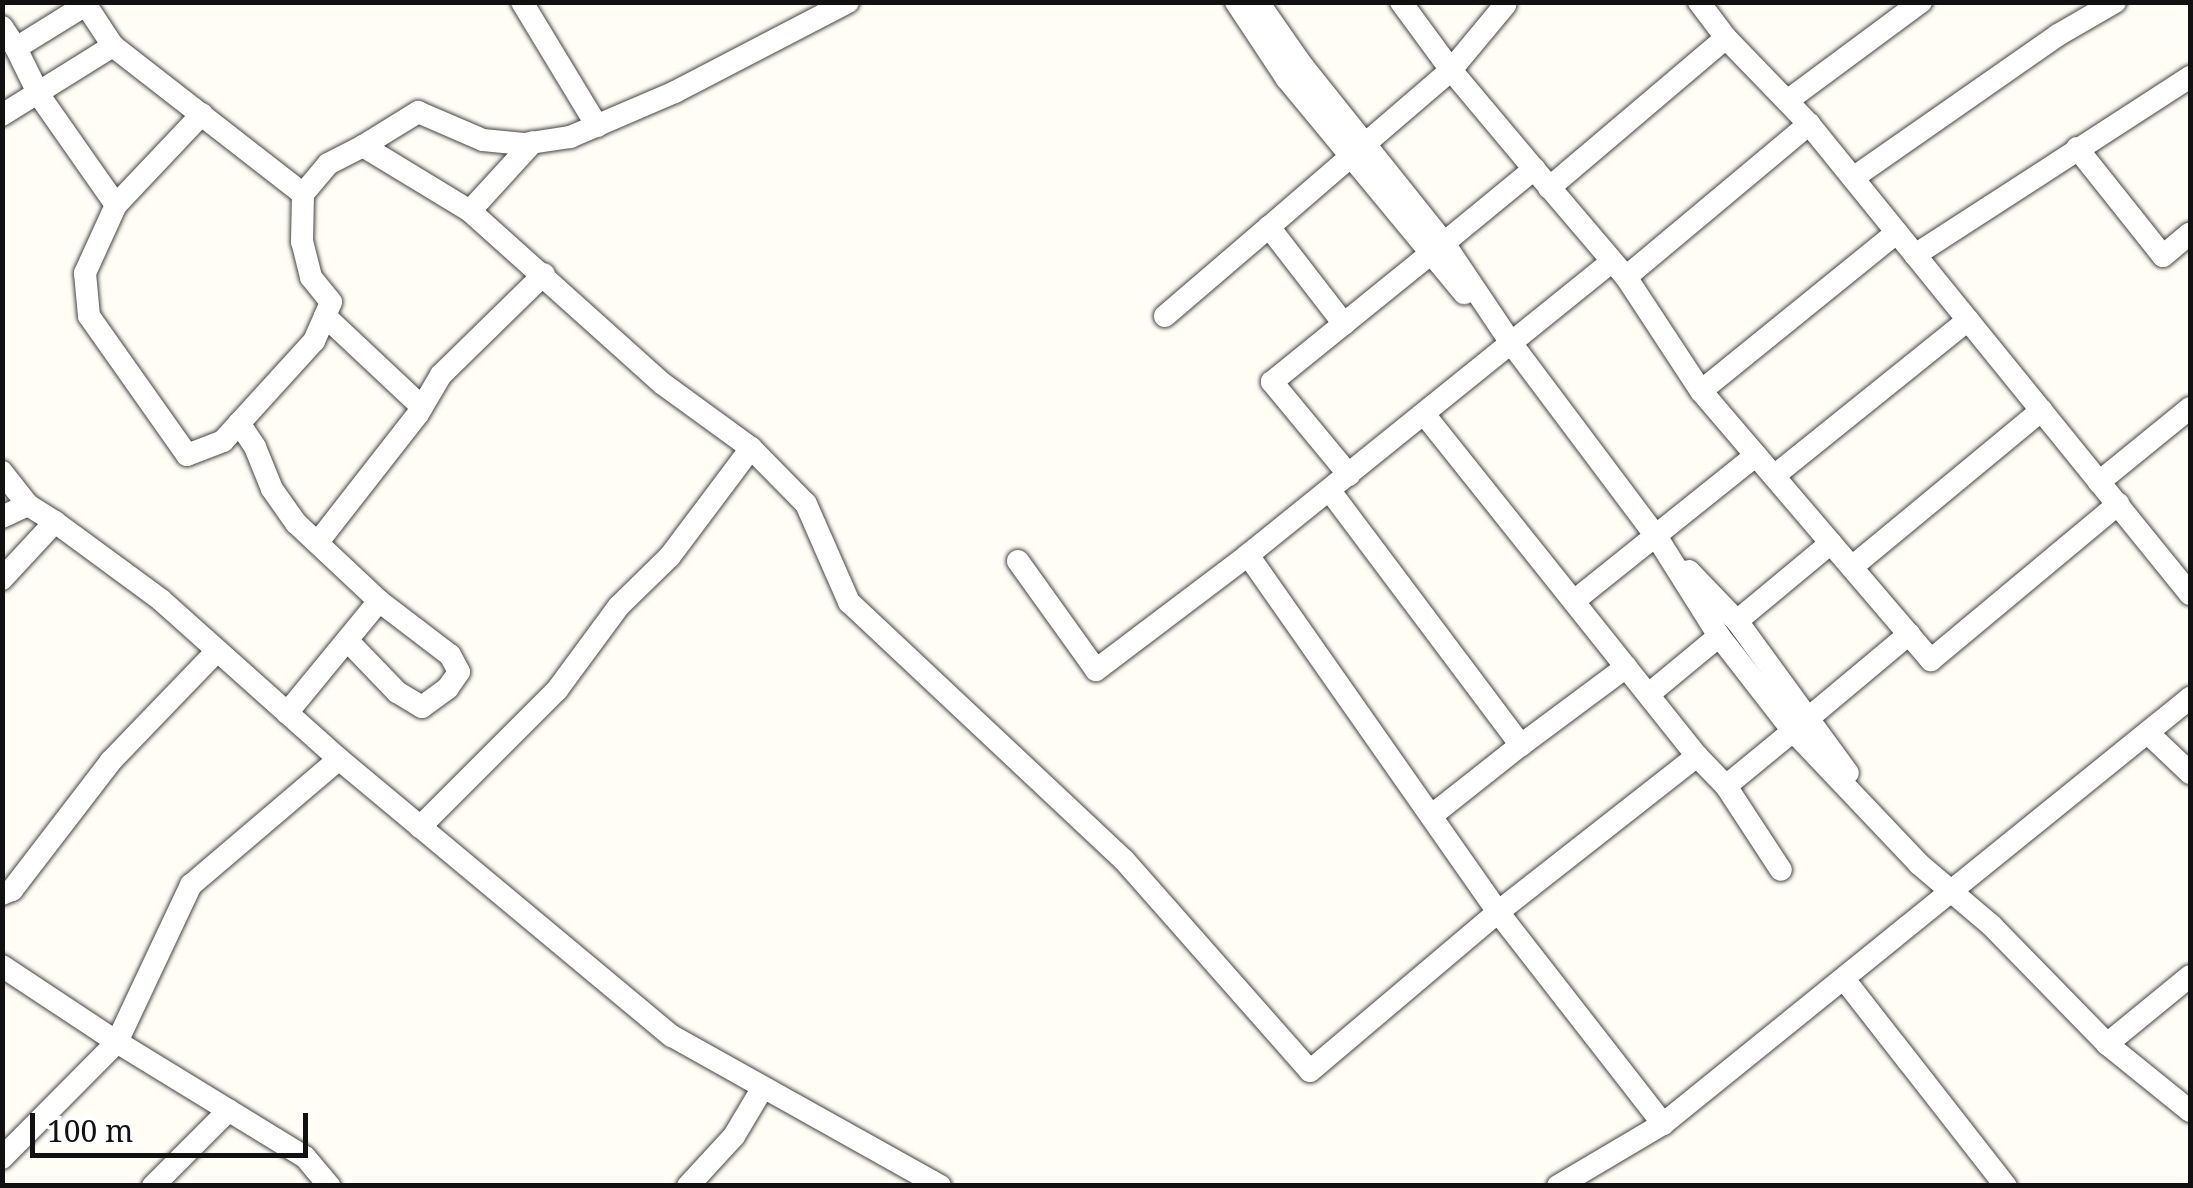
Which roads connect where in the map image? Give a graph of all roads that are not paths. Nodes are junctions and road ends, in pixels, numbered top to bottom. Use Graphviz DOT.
graph roads {
  1 [pos="522,2"];
  2 [pos="848,2"];
  3 [pos="1236,2"];
  4 [pos="1258,2"];
  5 [pos="1401,2"];
  6 [pos="1699,2"];
  7 [pos="1921,2"];
  8 [pos="2115,2"];
  9 [pos="1506,3"];
  10 [pos="84,4"];
  11 [pos="2,27"];
  12 [pos="1726,38"];
  13 [pos="113,46"];
  14 [pos="16,48"];
  15 [pos="1451,70"];
  16 [pos="2190,77"];
  17 [pos="39,95"];
  18 [pos="1787,101"];
  19 [pos="202,114"];
  20 [pos="2,116"];
  21 [pos="1809,124"];
  22 [pos="597,126"];
  23 [pos="533,142"];
  24 [pos="363,146"];
  25 [pos="2077,148"];
  26 [pos="1357,151"];
  27 [pos="1534,169"];
  28 [pos="1853,178"];
  29 [pos="1549,188"];
  30 [pos="303,194"];
  31 [pos="116,205"];
  32 [pos="470,211"];
  33 [pos="1269,226"];
  34 [pos="1897,232"];
  35 [pos="2190,233"];
  36 [pos="1436,249"];
  37 [pos="1915,255"];
  38 [pos="1619,269"];
  39 [pos="544,274"];
  40 [pos="326,316"];
  41 [pos="1165,316"];
  42 [pos="1968,320"];
  43 [pos="1344,324"];
  44 [pos="1511,343"];
  45 [pos="1701,391"];
  46 [pos="422,407"];
  47 [pos="2190,408"];
  48 [pos="2042,410"];
  49 [pos="1424,414"];
  50 [pos="239,424"];
  51 [pos="751,448"];
  52 [pos="1756,455"];
  53 [pos="2,472"];
  54 [pos="1349,475"];
  55 [pos="1774,476"];
  56 [pos="2100,482"];
  57 [pos="1330,490"];
  58 [pos="2118,504"];
  59 [pos="28,505"];
  60 [pos="2,516"];
  61 [pos="55,522"];
  62 [pos="1656,536"];
  63 [pos="318,542"];
  64 [pos="1831,542"];
  65 [pos="1248,555"];
  66 [pos="1018,561"];
  67 [pos="1852,566"];
  68 [pos="2,578"];
  69 [pos="2190,594"];
  70 [pos="380,601"];
  71 [pos="1574,601"];
  72 [pos="1728,628"];
  73 [pos="1910,634"];
  74 [pos="347,640"];
  75 [pos="217,651"];
  76 [pos="1626,666"];
  77 [pos="1649,694"];
  78 [pos="2190,698"];
  79 [pos="286,713"];
  80 [pos="1802,724"];
  81 [pos="2148,732"];
  82 [pos="1520,745"];
  83 [pos="1697,756"];
  84 [pos="339,760"];
  85 [pos="2190,773"];
  86 [pos="1726,786"];
  87 [pos="1431,816"];
  88 [pos="420,827"];
  89 [pos="1782,870"];
  90 [pos="1952,892"];
  91 [pos="2,894"];
  92 [pos="1498,912"];
  93 [pos="2,966"];
  94 [pos="2190,976"];
  95 [pos="1844,980"];
  96 [pos="117,1042"];
  97 [pos="2108,1044"];
  98 [pos="762,1090"];
  99 [pos="229,1110"];
  100 [pos="2190,1112"];
  101 [pos="1663,1124"];
  102 [pos="2,1158"];
  103 [pos="922,1182"];
  104 [pos="153,1186"];
  105 [pos="329,1186"];
  106 [pos="688,1186"];
  107 [pos="1558,1186"];
  108 [pos="2006,1186"];
  1 -- 22 [label="street"];
  2 -- 22 [label="street"];
  3 -- 26 [label="street"];
  4 -- 26 [label="street"];
  5 -- 15 [label="street"];
  6 -- 12 [label="street"];
  7 -- 18 [label="street"];
  8 -- 28 [label="street"];
  9 -- 15 [label="street"];
  10 -- 13 [label="street"];
  10 -- 14 [label="street"];
  11 -- 14 [label="street"];
  12 -- 18 [label="street"];
  12 -- 29 [label="street"];
  13 -- 17 [label="street"];
  13 -- 19 [label="street"];
  14 -- 17 [label="street"];
  15 -- 26 [label="street"];
  15 -- 27 [label="street"];
  16 -- 25 [label="street"];
  17 -- 20 [label="street"];
  17 -- 31 [label="street"];
  18 -- 21 [label="street"];
  19 -- 30 [label="street"];
  19 -- 31 [label="street"];
  21 -- 28 [label="street"];
  21 -- 38 [label="street"];
  22 -- 23 [label="street"];
  23 -- 24 [label="street"];
  23 -- 32 [label="street"];
  24 -- 30 [label="street"];
  24 -- 32 [label="street"];
  25 -- 35 [label="street"];
  25 -- 37 [label="street"];
  26 -- 33 [label="street"];
  26 -- 36 [label="street"];
  27 -- 29 [label="street"];
  27 -- 36 [label="street"];
  28 -- 34 [label="street"];
  29 -- 38 [label="street"];
  30 -- 40 [label="street"];
  31 -- 50 [label="street"];
  32 -- 39 [label="street"];
  33 -- 41 [label="street"];
  33 -- 43 [label="street"];
  34 -- 37 [label="street"];
  34 -- 45 [label="street"];
  36 -- 43 [label="street"];
  36 -- 44 [label="street"];
  37 -- 42 [label="street"];
  38 -- 44 [label="street"];
  38 -- 45 [label="street"];
  39 -- 46 [label="street"];
  39 -- 51 [label="street"];
  40 -- 46 [label="street"];
  40 -- 50 [label="street"];
  42 -- 48 [label="street"];
  42 -- 55 [label="street"];
  43 -- 54 [label="street"];
  44 -- 49 [label="street"];
  44 -- 62 [label="street"];
  45 -- 52 [label="street"];
  46 -- 63 [label="street"];
  47 -- 56 [label="street"];
  48 -- 56 [label="street"];
  48 -- 67 [label="street"];
  49 -- 54 [label="street"];
  49 -- 71 [label="street"];
  50 -- 63 [label="street"];
  51 -- 88 [label="street"];
  51 -- 92 [label="street"];
  52 -- 55 [label="street"];
  52 -- 62 [label="street"];
  53 -- 59 [label="street"];
  54 -- 57 [label="street"];
  55 -- 64 [label="street"];
  56 -- 58 [label="street"];
  57 -- 65 [label="street"];
  57 -- 82 [label="street"];
  58 -- 69 [label="street"];
  58 -- 73 [label="street"];
  59 -- 60 [label="street"];
  59 -- 61 [label="street"];
  61 -- 68 [label="street"];
  61 -- 75 [label="street"];
  62 -- 71 [label="street"];
  62 -- 72 [label="street"];
  63 -- 70 [label="street"];
  64 -- 67 [label="street"];
  64 -- 72 [label="street"];
  65 -- 66 [label="street"];
  65 -- 87 [label="street"];
  67 -- 73 [label="street"];
  70 -- 74 [label="street"];
  70 -- 74 [label="street"];
  71 -- 76 [label="street"];
  72 -- 77 [label="street"];
  72 -- 80 [label="street"];
  73 -- 80 [label="street"];
  74 -- 79 [label="street"];
  75 -- 79 [label="street"];
  75 -- 91 [label="street"];
  76 -- 77 [label="street"];
  76 -- 82 [label="street"];
  77 -- 83 [label="street"];
  78 -- 81 [label="street"];
  79 -- 84 [label="street"];
  80 -- 86 [label="street"];
  80 -- 90 [label="street"];
  81 -- 85 [label="street"];
  81 -- 90 [label="street"];
  82 -- 87 [label="street"];
  83 -- 86 [label="street"];
  83 -- 92 [label="street"];
  84 -- 88 [label="street"];
  84 -- 96 [label="street"];
  86 -- 89 [label="street"];
  87 -- 92 [label="street"];
  88 -- 98 [label="street"];
  90 -- 95 [label="street"];
  90 -- 97 [label="street"];
  92 -- 101 [label="street"];
  93 -- 96 [label="street"];
  94 -- 97 [label="street"];
  95 -- 101 [label="street"];
  95 -- 108 [label="street"];
  96 -- 99 [label="street"];
  96 -- 102 [label="street"];
  97 -- 100 [label="street"];
  98 -- 103 [label="street"];
  98 -- 106 [label="street"];
  99 -- 104 [label="street"];
  99 -- 105 [label="street"];
  101 -- 107 [label="street"];
}
